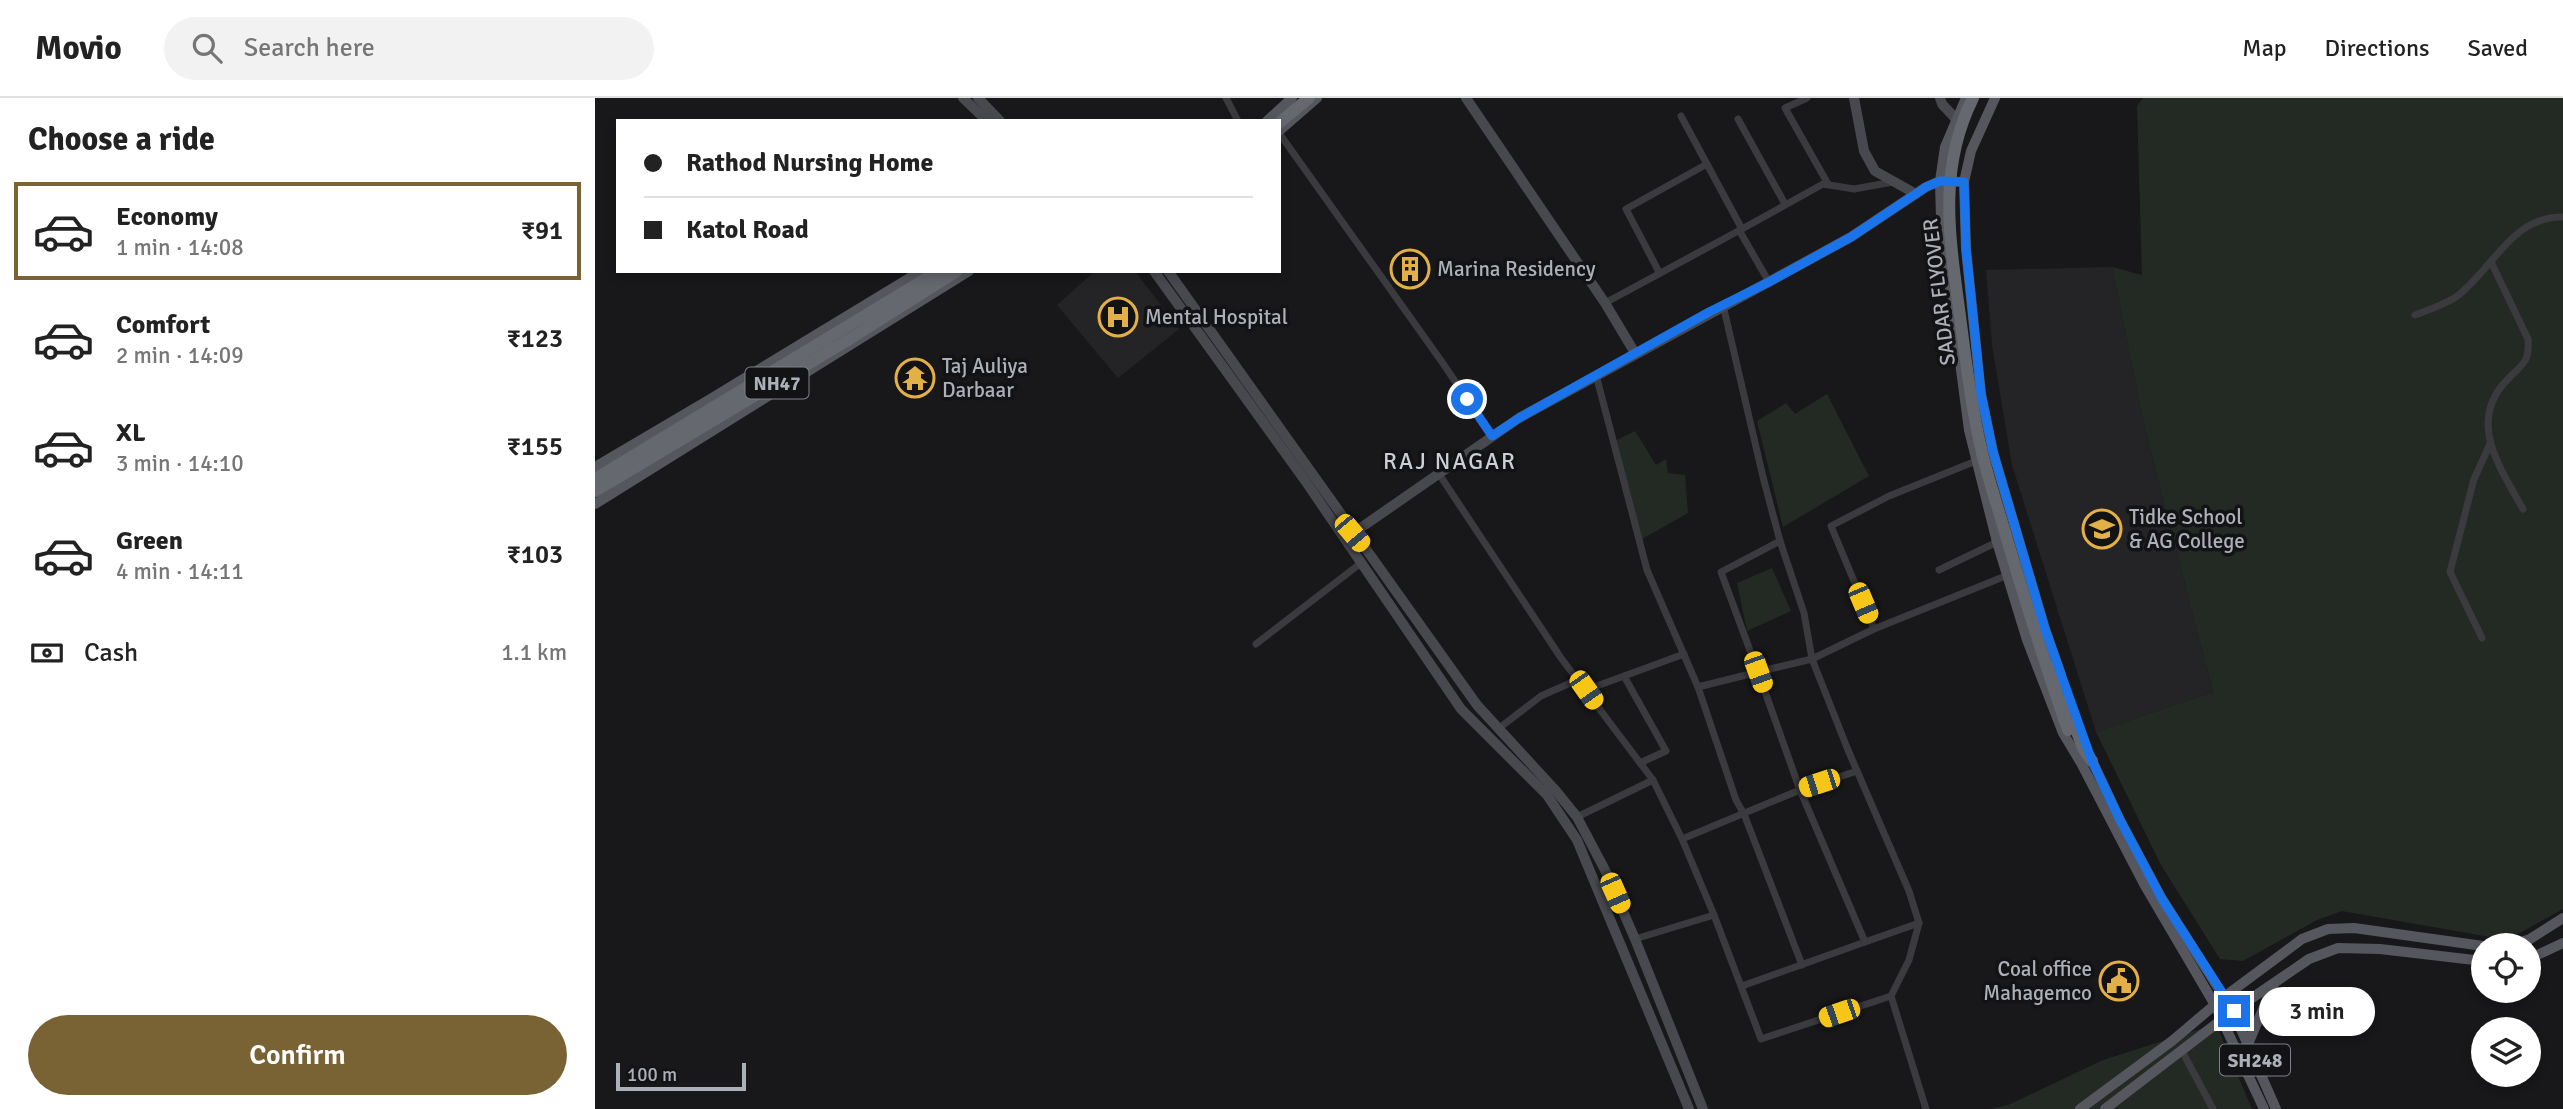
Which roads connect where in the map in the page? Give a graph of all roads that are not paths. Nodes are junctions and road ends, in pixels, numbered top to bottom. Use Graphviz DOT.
graph roads {
  1 [pos="963,98"];
  2 [pos="978,98"];
  3 [pos="1226,98"];
  4 [pos="1292,98"];
  5 [pos="1302,98"];
  6 [pos="1309,98"];
  7 [pos="1317,98"];
  8 [pos="1466,98"];
  9 [pos="1807,98"];
  10 [pos="1854,98"];
  11 [pos="1940,98"];
  12 [pos="1966,98"];
  13 [pos="1973,98"];
  14 [pos="1980,98"];
  15 [pos="1994,98"];
  16 [pos="1681,116"];
  17 [pos="985,119"];
  18 [pos="998,119"];
  19 [pos="1237,119"];
  20 [pos="1275,119"];
  21 [pos="1276,119"];
  22 [pos="1276,119"];
  23 [pos="1738,119"];
  24 [pos="1956,119"];
  25 [pos="1281,130"];
  26 [pos="1281,135"];
  27 [pos="1707,164"];
  28 [pos="1940,181"];
  29 [pos="1896,182"];
  30 [pos="1964,182"];
  31 [pos="1828,184"];
  32 [pos="1916,194"];
  33 [pos="1785,204"];
  34 [pos="2563,217"];
  35 [pos="1740,229"];
  36 [pos="2491,262"];
  37 [pos="1659,272"];
  38 [pos="918,273"];
  39 [pos="936,273"];
  40 [pos="954,273"];
  41 [pos="966,273"];
  42 [pos="1155,273"];
  43 [pos="1169,273"];
  44 [pos="1769,282"];
  45 [pos="1605,303"];
  46 [pos="1723,306"];
  47 [pos="2415,315"];
  48 [pos="1635,353"];
  49 [pos="1596,375"];
  50 [pos="653,433"];
  51 [pos="1492,436"];
  52 [pos="2490,443"];
  53 [pos="668,459"];
  54 [pos="1976,461"];
  55 [pos="595,467"];
  56 [pos="1439,474"];
  57 [pos="595,479"];
  58 [pos="595,491"];
  59 [pos="595,504"];
  60 [pos="2523,509"];
  61 [pos="1348,536"];
  62 [pos="1780,541"];
  63 [pos="1997,542"];
  64 [pos="1361,563"];
  65 [pos="1939,570"];
  66 [pos="2008,575"];
  67 [pos="1874,629"];
  68 [pos="2482,638"];
  69 [pos="1256,644"];
  70 [pos="1684,654"];
  71 [pos="1812,659"];
  72 [pos="1758,672"];
  73 [pos="1625,676"];
  74 [pos="1577,680"];
  75 [pos="1698,687"];
  76 [pos="1586,690"];
  77 [pos="1498,729"];
  78 [pos="2072,729"];
  79 [pos="2087,762"];
  80 [pos="1640,763"];
  81 [pos="1857,771"];
  82 [pos="1653,780"];
  83 [pos="1800,790"];
  84 [pos="1744,814"];
  85 [pos="1577,817"];
  86 [pos="1682,839"];
  87 [pos="1714,915"];
  88 [pos="2563,918"];
  89 [pos="1919,923"];
  90 [pos="2539,933"];
  91 [pos="1635,939"];
  92 [pos="1865,942"];
  93 [pos="2563,943"];
  94 [pos="2471,944"];
  95 [pos="2541,953"];
  96 [pos="2471,960"];
  97 [pos="1803,965"];
  98 [pos="2274,983"];
  99 [pos="1742,986"];
  100 [pos="1891,996"];
  101 [pos="2224,997"];
  102 [pos="2215,1005"];
  103 [pos="2234,1011"];
  104 [pos="2223,1021"];
  105 [pos="2248,1044"];
  106 [pos="2182,1051"];
  107 [pos="1689,1109"];
  108 [pos="1703,1109"];
  109 [pos="1926,1109"];
  110 [pos="2080,1109"];
  111 [pos="2105,1109"];
  112 [pos="2213,1109"];
  113 [pos="2264,1109"];
  114 [pos="2276,1109"];
  1 -- 17 [label="main road"];
  2 -- 18 [label="main road"];
  3 -- 19 [label="street"];
  4 -- 20 [label="main road"];
  5 -- 21 [label="highway"];
  6 -- 22 [label="highway"];
  7 -- 25 [label="main road"];
  8 -- 45 [label="main road"];
  9 -- 31 [label="street"];
  10 -- 29 [label="main road"];
  11 -- 24 [label="main road"];
  12 -- 24 [label="main road, SH248"];
  13 -- 78 [label="highway, SADAR FLYOVER, bridge"];
  14 -- 78 [label="highway, SADAR FLYOVER, bridge"];
  15 -- 30 [label="main road, SH248"];
  16 -- 27 [label="street"];
  23 -- 33 [label="street"];
  24 -- 28 [label="main road, SH248"];
  26 -- 51 [label="street"];
  27 -- 35 [label="street"];
  27 -- 37 [label="street"];
  28 -- 30 [label="main road"];
  28 -- 32 [label="main road"];
  28 -- 54 [label="main road, SH248"];
  29 -- 31 [label="street"];
  29 -- 32 [label="main road"];
  30 -- 79 [label="main road, SH248"];
  31 -- 33 [label="street"];
  32 -- 44 [label="main road"];
  33 -- 35 [label="street"];
  34 -- 36 [label="street"];
  35 -- 37 [label="street"];
  35 -- 44 [label="street"];
  36 -- 47 [label="street"];
  36 -- 52 [label="street"];
  37 -- 45 [label="street"];
  38 -- 50 [label="main road, NH47"];
  39 -- 57 [label="highway, NH47, bridge"];
  40 -- 58 [label="highway, NH47, bridge"];
  41 -- 53 [label="main road"];
  42 -- 61 [label="main road"];
  43 -- 61 [label="main road"];
  44 -- 46 [label="main road"];
  45 -- 48 [label="main road"];
  46 -- 48 [label="main road"];
  46 -- 62 [label="street"];
  48 -- 49 [label="main road"];
  49 -- 51 [label="main road"];
  49 -- 70 [label="street"];
  50 -- 53 [label="main road"];
  50 -- 55 [label="main road, NH47"];
  51 -- 56 [label="main road"];
  52 -- 60 [label="street"];
  52 -- 68 [label="street"];
  53 -- 59 [label="main road"];
  54 -- 63 [label="main road, SH248"];
  54 -- 67 [label="street"];
  56 -- 61 [label="main road"];
  56 -- 74 [label="street"];
  61 -- 64 [label="main road"];
  61 -- 77 [label="main road"];
  62 -- 71 [label="street"];
  62 -- 72 [label="street"];
  63 -- 65 [label="street"];
  63 -- 66 [label="main road, SH248"];
  64 -- 69 [label="street"];
  64 -- 107 [label="main road"];
  66 -- 67 [label="street"];
  66 -- 79 [label="main road, SH248"];
  67 -- 71 [label="street"];
  70 -- 73 [label="street"];
  70 -- 75 [label="street"];
  71 -- 72 [label="street"];
  71 -- 81 [label="street"];
  72 -- 75 [label="street"];
  72 -- 83 [label="street"];
  73 -- 76 [label="street"];
  73 -- 80 [label="street"];
  74 -- 76 [label="street"];
  74 -- 77 [label="street"];
  75 -- 84 [label="street"];
  76 -- 80 [label="street"];
  77 -- 85 [label="main road"];
  78 -- 79 [label="highway, SADAR FLYOVER"];
  79 -- 101 [label="main road, SH248"];
  79 -- 102 [label="main road, SH248"];
  80 -- 82 [label="street"];
  81 -- 83 [label="street"];
  81 -- 89 [label="street"];
  82 -- 85 [label="street"];
  82 -- 86 [label="street"];
  83 -- 84 [label="street"];
  83 -- 92 [label="street"];
  84 -- 86 [label="street"];
  84 -- 97 [label="street"];
  85 -- 91 [label="main road"];
  86 -- 87 [label="street"];
  87 -- 91 [label="street"];
  87 -- 99 [label="street"];
  88 -- 90 [label="main road"];
  89 -- 92 [label="street"];
  89 -- 100 [label="street"];
  91 -- 108 [label="main road"];
  92 -- 97 [label="street"];
  93 -- 95 [label="main road"];
  94 -- 101 [label="main road"];
  96 -- 98 [label="main road"];
  97 -- 99 [label="street"];
  98 -- 103 [label="main road"];
  98 -- 105 [label="main road"];
  99 -- 100 [label="street"];
  100 -- 109 [label="street"];
  101 -- 102 [label="main road"];
  101 -- 103 [label="main road, SH248"];
  102 -- 104 [label="main road, SH248"];
  102 -- 110 [label="main road"];
  103 -- 104 [label="main road"];
  103 -- 105 [label="main road, SH248"];
  104 -- 106 [label="main road"];
  104 -- 113 [label="main road, SH248"];
  105 -- 114 [label="main road, SH248"];
  106 -- 111 [label="main road"];
  106 -- 112 [label="street"];
}
